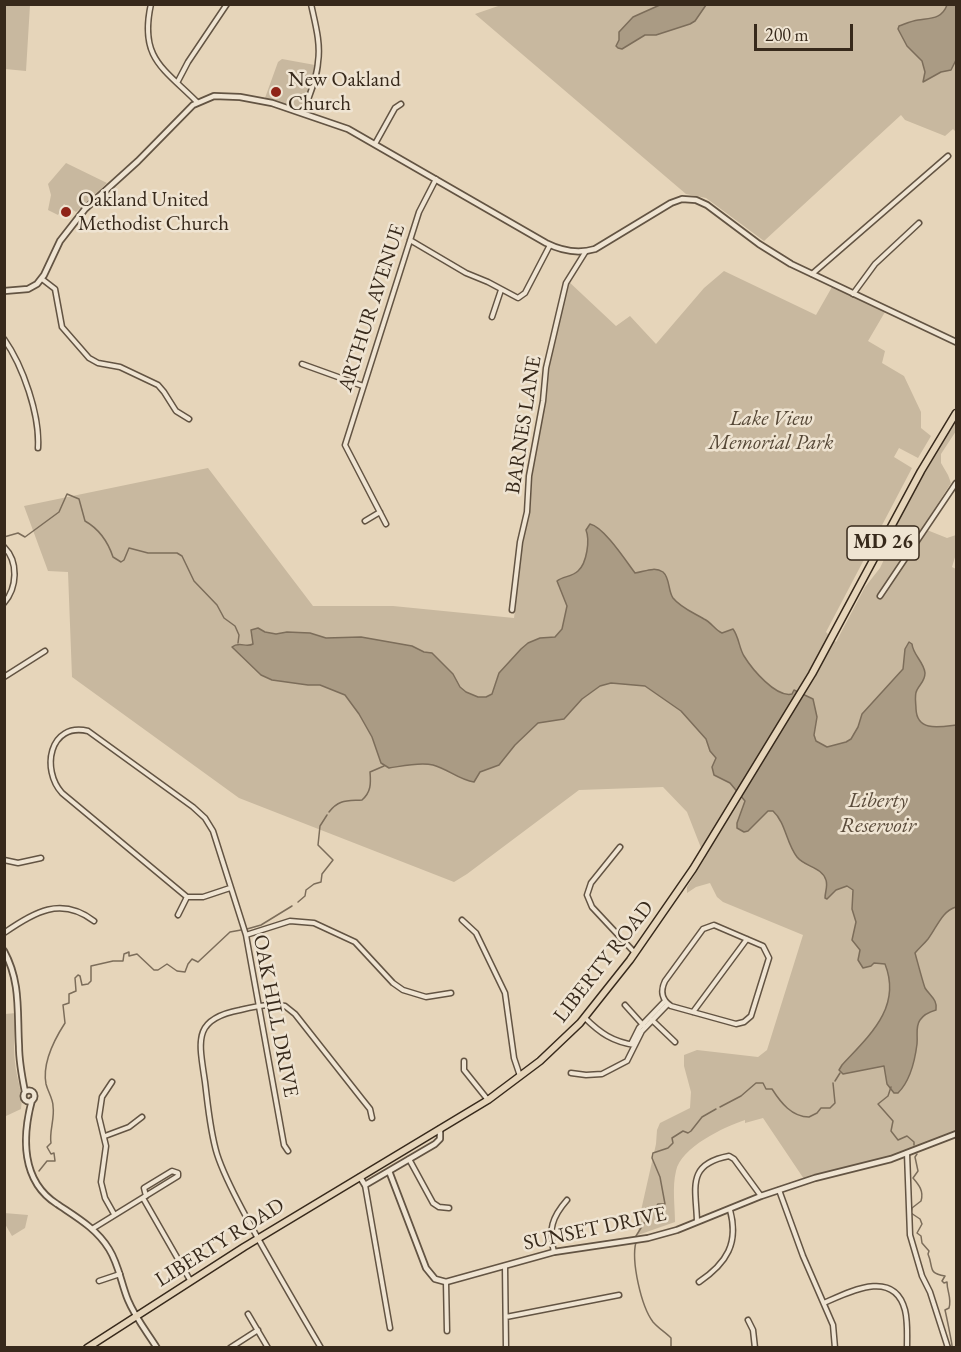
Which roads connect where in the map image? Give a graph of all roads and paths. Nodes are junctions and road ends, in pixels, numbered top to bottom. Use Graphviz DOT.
graph roads {
  1 [pos="151,4"];
  2 [pos="227,4"];
  3 [pos="311,4"];
  4 [pos="177,82"];
  5 [pos="197,102"];
  6 [pos="401,104"];
  7 [pos="303,113"];
  8 [pos="375,144"];
  9 [pos="948,156"];
  10 [pos="436,179"];
  11 [pos="919,223"];
  12 [pos="410,240"];
  13 [pos="550,245"];
  14 [pos="586,251"];
  15 [pos="812,274"];
  16 [pos="42,279"];
  17 [pos="501,290"];
  18 [pos="4,291"];
  19 [pos="853,294"];
  20 [pos="492,317"];
  21 [pos="4,339"];
  22 [pos="957,342"];
  23 [pos="302,364"];
  24 [pos="363,386"];
  25 [pos="957,413"];
  26 [pos="189,419"];
  27 [pos="38,448"];
  28 [pos="957,483"];
  29 [pos="380,512"];
  30 [pos="365,521"];
  31 [pos="386,524"];
  32 [pos="4,547"];
  33 [pos="879,596"];
  34 [pos="4,603"];
  35 [pos="512,610"];
  36 [pos="45,651"];
  37 [pos="4,677"];
  38 [pos="620,847"];
  39 [pos="40,858"];
  40 [pos="4,860"];
  41 [pos="230,888"];
  42 [pos="187,897"];
  43 [pos="178,915"];
  44 [pos="462,920"];
  45 [pos="94,921"];
  46 [pos="4,933"];
  47 [pos="246,935"];
  48 [pos="747,939"];
  49 [pos="4,951"];
  50 [pos="635,953"];
  51 [pos="451,993"];
  52 [pos="667,1003"];
  53 [pos="625,1005"];
  54 [pos="260,1006"];
  55 [pos="693,1012"];
  56 [pos="585,1018"];
  57 [pos="651,1019"];
  58 [pos="644,1026"];
  59 [pos="675,1042"];
  60 [pos="633,1045"];
  61 [pos="464,1061"];
  62 [pos="571,1073"];
  63 [pos="520,1076"];
  64 [pos="111,1082"];
  65 [pos="27,1091"];
  66 [pos="28,1100"];
  67 [pos="488,1100"];
  68 [pos="142,1117"];
  69 [pos="372,1118"];
  70 [pos="440,1129"];
  71 [pos="957,1134"];
  72 [pos="105,1136"];
  73 [pos="288,1151"];
  74 [pos="907,1153"];
  75 [pos="409,1159"];
  76 [pos="389,1171"];
  77 [pos="360,1177"];
  78 [pos="365,1185"];
  79 [pos="779,1190"];
  80 [pos="144,1196"];
  81 [pos="761,1196"];
  82 [pos="567,1200"];
  83 [pos="449,1208"];
  84 [pos="730,1210"];
  85 [pos="114,1214"];
  86 [pos="698,1221"];
  87 [pos="92,1229"];
  88 [pos="258,1238"];
  89 [pos="554,1252"];
  90 [pos="505,1266"];
  91 [pos="120,1274"];
  92 [pos="190,1280"];
  93 [pos="99,1281"];
  94 [pos="446,1282"];
  95 [pos="699,1282"];
  96 [pos="619,1295"];
  97 [pos="824,1303"];
  98 [pos="248,1314"];
  99 [pos="136,1316"];
  100 [pos="506,1317"];
  101 [pos="748,1320"];
  102 [pos="390,1328"];
  103 [pos="258,1330"];
  104 [pos="447,1331"];
  105 [pos="90,1347"];
  106 [pos="157,1347"];
  107 [pos="230,1347"];
  108 [pos="268,1347"];
  109 [pos="321,1347"];
  110 [pos="506,1347"];
  111 [pos="755,1347"];
  112 [pos="835,1347"];
  113 [pos="907,1347"];
  114 [pos="948,1347"];
  1 -- 4 [label="street"];
  2 -- 4 [label="street"];
  3 -- 7 [label="street"];
  4 -- 5 [label="street"];
  5 -- 7 [label="street"];
  5 -- 16 [label="street"];
  6 -- 8 [label="street"];
  7 -- 8 [label="street"];
  8 -- 10 [label="street"];
  9 -- 15 [label="street"];
  10 -- 12 [label="street, ARTHUR AVENUE"];
  10 -- 13 [label="street"];
  11 -- 19 [label="street"];
  12 -- 17 [label="street"];
  12 -- 24 [label="street, ARTHUR AVENUE"];
  13 -- 14 [label="street"];
  13 -- 17 [label="street"];
  14 -- 15 [label="street"];
  14 -- 35 [label="street, BARNES LANE"];
  15 -- 19 [label="street"];
  16 -- 18 [label="street"];
  16 -- 26 [label="street"];
  17 -- 20 [label="street"];
  19 -- 22 [label="street"];
  21 -- 27 [label="street"];
  23 -- 24 [label="street"];
  24 -- 29 [label="street, ARTHUR AVENUE"];
  25 -- 50 [label="main road, LIBERTY ROAD / MD 26"];
  28 -- 33 [label="street"];
  29 -- 30 [label="street"];
  29 -- 31 [label="street"];
  32 -- 34 [label="street"];
  36 -- 37 [label="street"];
  38 -- 50 [label="street"];
  39 -- 40 [label="street"];
  41 -- 42 [label="street"];
  41 -- 42 [label="street, OAK HILL DRIVE"];
  41 -- 47 [label="street, OAK HILL DRIVE"];
  42 -- 43 [label="street"];
  44 -- 63 [label="street"];
  45 -- 46 [label="street"];
  47 -- 51 [label="street"];
  47 -- 54 [label="street, OAK HILL DRIVE"];
  48 -- 52 [label="street"];
  48 -- 55 [label="street"];
  48 -- 55 [label="street"];
  49 -- 65 [label="street"];
  50 -- 56 [label="main road, LIBERTY ROAD / MD 26"];
  52 -- 55 [label="street"];
  52 -- 57 [label="street"];
  53 -- 58 [label="street"];
  54 -- 69 [label="street"];
  54 -- 73 [label="street, OAK HILL DRIVE"];
  54 -- 88 [label="street"];
  56 -- 60 [label="street"];
  56 -- 63 [label="main road, LIBERTY ROAD / MD 26"];
  57 -- 58 [label="street"];
  57 -- 59 [label="street"];
  58 -- 60 [label="street"];
  60 -- 62 [label="street"];
  61 -- 67 [label="street"];
  63 -- 67 [label="main road, LIBERTY ROAD / MD 26"];
  64 -- 72 [label="street"];
  65 -- 66 [label="street"];
  65 -- 66 [label="street"];
  66 -- 87 [label="street"];
  67 -- 70 [label="main road, LIBERTY ROAD / MD 26"];
  68 -- 72 [label="street"];
  70 -- 75 [label="street"];
  70 -- 77 [label="main road, LIBERTY ROAD / MD 26"];
  71 -- 74 [label="street, SUNSET DRIVE"];
  72 -- 85 [label="street"];
  74 -- 79 [label="street, SUNSET DRIVE"];
  74 -- 114 [label="street"];
  75 -- 76 [label="street"];
  75 -- 83 [label="street"];
  76 -- 78 [label="street"];
  76 -- 94 [label="street"];
  77 -- 78 [label="street"];
  77 -- 88 [label="main road, LIBERTY ROAD / MD 26"];
  78 -- 102 [label="street"];
  79 -- 81 [label="street, SUNSET DRIVE"];
  79 -- 97 [label="street"];
  80 -- 80 [label="street"];
  80 -- 85 [label="street"];
  80 -- 92 [label="street"];
  81 -- 84 [label="street, SUNSET DRIVE"];
  81 -- 86 [label="street"];
  82 -- 89 [label="street"];
  84 -- 86 [label="street, SUNSET DRIVE"];
  84 -- 95 [label="street"];
  85 -- 87 [label="street"];
  86 -- 89 [label="street, SUNSET DRIVE"];
  87 -- 91 [label="street"];
  88 -- 92 [label="main road, LIBERTY ROAD / MD 26"];
  88 -- 109 [label="street"];
  89 -- 90 [label="street, SUNSET DRIVE"];
  90 -- 94 [label="street, SUNSET DRIVE"];
  90 -- 100 [label="street"];
  91 -- 93 [label="street"];
  91 -- 99 [label="street"];
  92 -- 99 [label="main road, LIBERTY ROAD / MD 26"];
  94 -- 104 [label="street"];
  96 -- 100 [label="street"];
  97 -- 112 [label="street"];
  97 -- 113 [label="street"];
  98 -- 103 [label="street"];
  99 -- 105 [label="main road, LIBERTY ROAD / MD 26"];
  99 -- 106 [label="street"];
  100 -- 110 [label="street"];
  101 -- 111 [label="street"];
  103 -- 107 [label="street"];
  103 -- 108 [label="street"];
}
